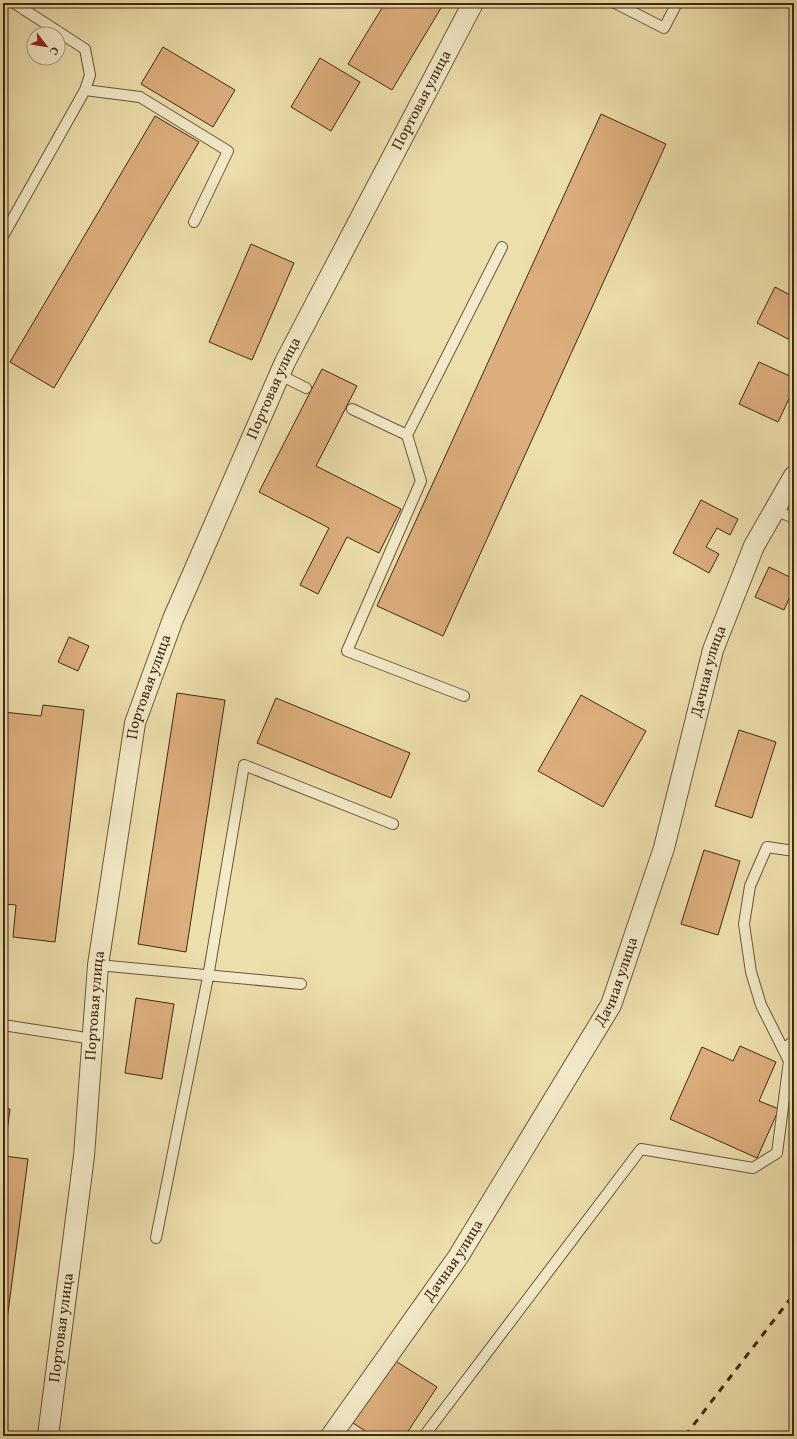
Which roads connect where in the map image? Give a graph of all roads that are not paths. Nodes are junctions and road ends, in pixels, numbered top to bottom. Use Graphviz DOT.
graph roads {
  1 [pos="14,3"];
  2 [pos="473,3"];
  3 [pos="615,3"];
  4 [pos="677,3"];
  5 [pos="85,90"];
  6 [pos="194,222"];
  7 [pos="3,236"];
  8 [pos="502,247"];
  9 [pos="280,375"];
  10 [pos="306,388"];
  11 [pos="352,409"];
  12 [pos="407,435"];
  13 [pos="794,476"];
  14 [pos="774,510"];
  15 [pos="794,518"];
  16 [pos="464,696"];
  17 [pos="392,824"];
  18 [pos="794,851"];
  19 [pos="98,966"];
  20 [pos="208,977"];
  21 [pos="301,984"];
  22 [pos="3,1024"];
  23 [pos="93,1039"];
  24 [pos="794,1041"];
  25 [pos="783,1049"];
  26 [pos="156,1238"];
  27 [pos="48,1436"];
  28 [pos="331,1436"];
  29 [pos="424,1436"];
  1 -- 5 [label="lane"];
  2 -- 9 [label="street, Портовая улица"];
  3 -- 4 [label="lane"];
  5 -- 6 [label="lane"];
  5 -- 7 [label="lane"];
  8 -- 12 [label="lane"];
  9 -- 10 [label="lane"];
  9 -- 19 [label="street, Портовая улица"];
  11 -- 12 [label="lane"];
  12 -- 16 [label="lane"];
  13 -- 14 [label="street, Дачная улица"];
  14 -- 15 [label="lane"];
  14 -- 28 [label="street, Дачная улица"];
  17 -- 20 [label="lane"];
  18 -- 25 [label="lane"];
  19 -- 20 [label="lane"];
  19 -- 23 [label="street, Портовая улица"];
  20 -- 21 [label="lane"];
  20 -- 26 [label="lane"];
  22 -- 23 [label="lane"];
  23 -- 27 [label="street, Портовая улица"];
  24 -- 25 [label="lane"];
  25 -- 29 [label="lane"];
}
